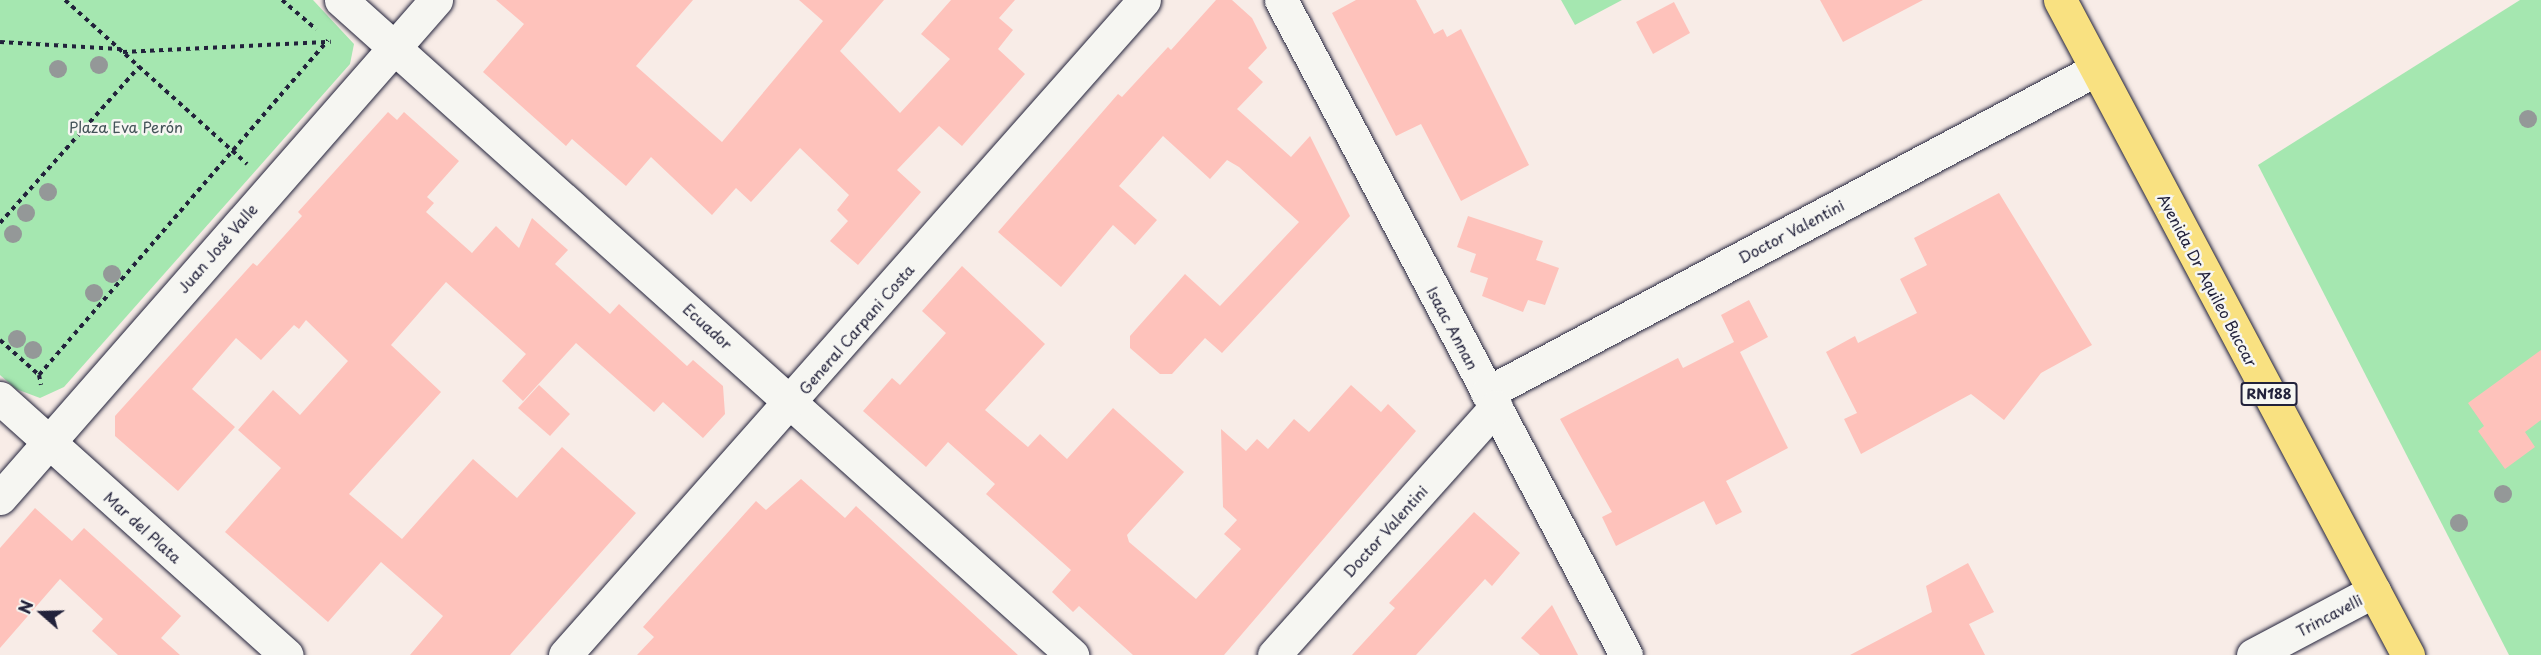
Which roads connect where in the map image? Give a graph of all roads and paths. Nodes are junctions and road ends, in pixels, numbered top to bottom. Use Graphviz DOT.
graph roads {
  1 [pos="65,0"];
  2 [pos="282,0"];
  3 [pos="341,0"];
  4 [pos="436,0"];
  5 [pos="1281,0"];
  6 [pos="2060,0"];
  7 [pos="1141,1"];
  8 [pos="0,42"];
  9 [pos="330,42"];
  10 [pos="394,48"];
  11 [pos="120,51"];
  12 [pos="139,68"];
  13 [pos="2095,70"];
  14 [pos="234,151"];
  15 [pos="272,185"];
  16 [pos="0,223"];
  17 [pos="0,340"];
  18 [pos="0,398"];
  19 [pos="1491,400"];
  20 [pos="792,401"];
  21 [pos="48,442"];
  22 [pos="0,498"];
  23 [pos="2374,591"];
  24 [pos="2268,652"];
  25 [pos="286,655"];
  26 [pos="565,655"];
  27 [pos="1072,655"];
  28 [pos="1274,655"];
  29 [pos="1626,655"];
  30 [pos="2408,655"];
  1 -- 11 [label="path"];
  2 -- 9 [label="path"];
  3 -- 10 [label="street, Ecuador"];
  4 -- 10 [label="street, Juan José Valle"];
  5 -- 19 [label="street, Isaac Annan"];
  6 -- 13 [label="highway, Avenida Dr Aquileo Buccar / RN188"];
  7 -- 20 [label="street, General Carpani Costa"];
  8 -- 11 [label="path"];
  9 -- 10 [label="path"];
  9 -- 11 [label="path"];
  9 -- 14 [label="path"];
  10 -- 15 [label="street, Juan José Valle"];
  10 -- 20 [label="street, Ecuador"];
  11 -- 12 [label="path"];
  12 -- 14 [label="path"];
  12 -- 16 [label="path"];
  13 -- 19 [label="street, Doctor Valentini"];
  13 -- 23 [label="highway, Avenida Dr Aquileo Buccar / RN188"];
  14 -- 15 [label="path"];
  14 -- 17 [label="path"];
  15 -- 21 [label="street, Juan José Valle"];
  18 -- 21 [label="street, Mar del Plata"];
  19 -- 28 [label="street, Doctor Valentini"];
  19 -- 29 [label="street, Isaac Annan"];
  20 -- 26 [label="street, General Carpani Costa"];
  20 -- 27 [label="street, Ecuador"];
  21 -- 22 [label="street, Juan José Valle"];
  21 -- 25 [label="street, Mar del Plata"];
  23 -- 24 [label="street, Trincavelli"];
  23 -- 30 [label="highway, Avenida Dr Aquileo Buccar / RN188"];
}
